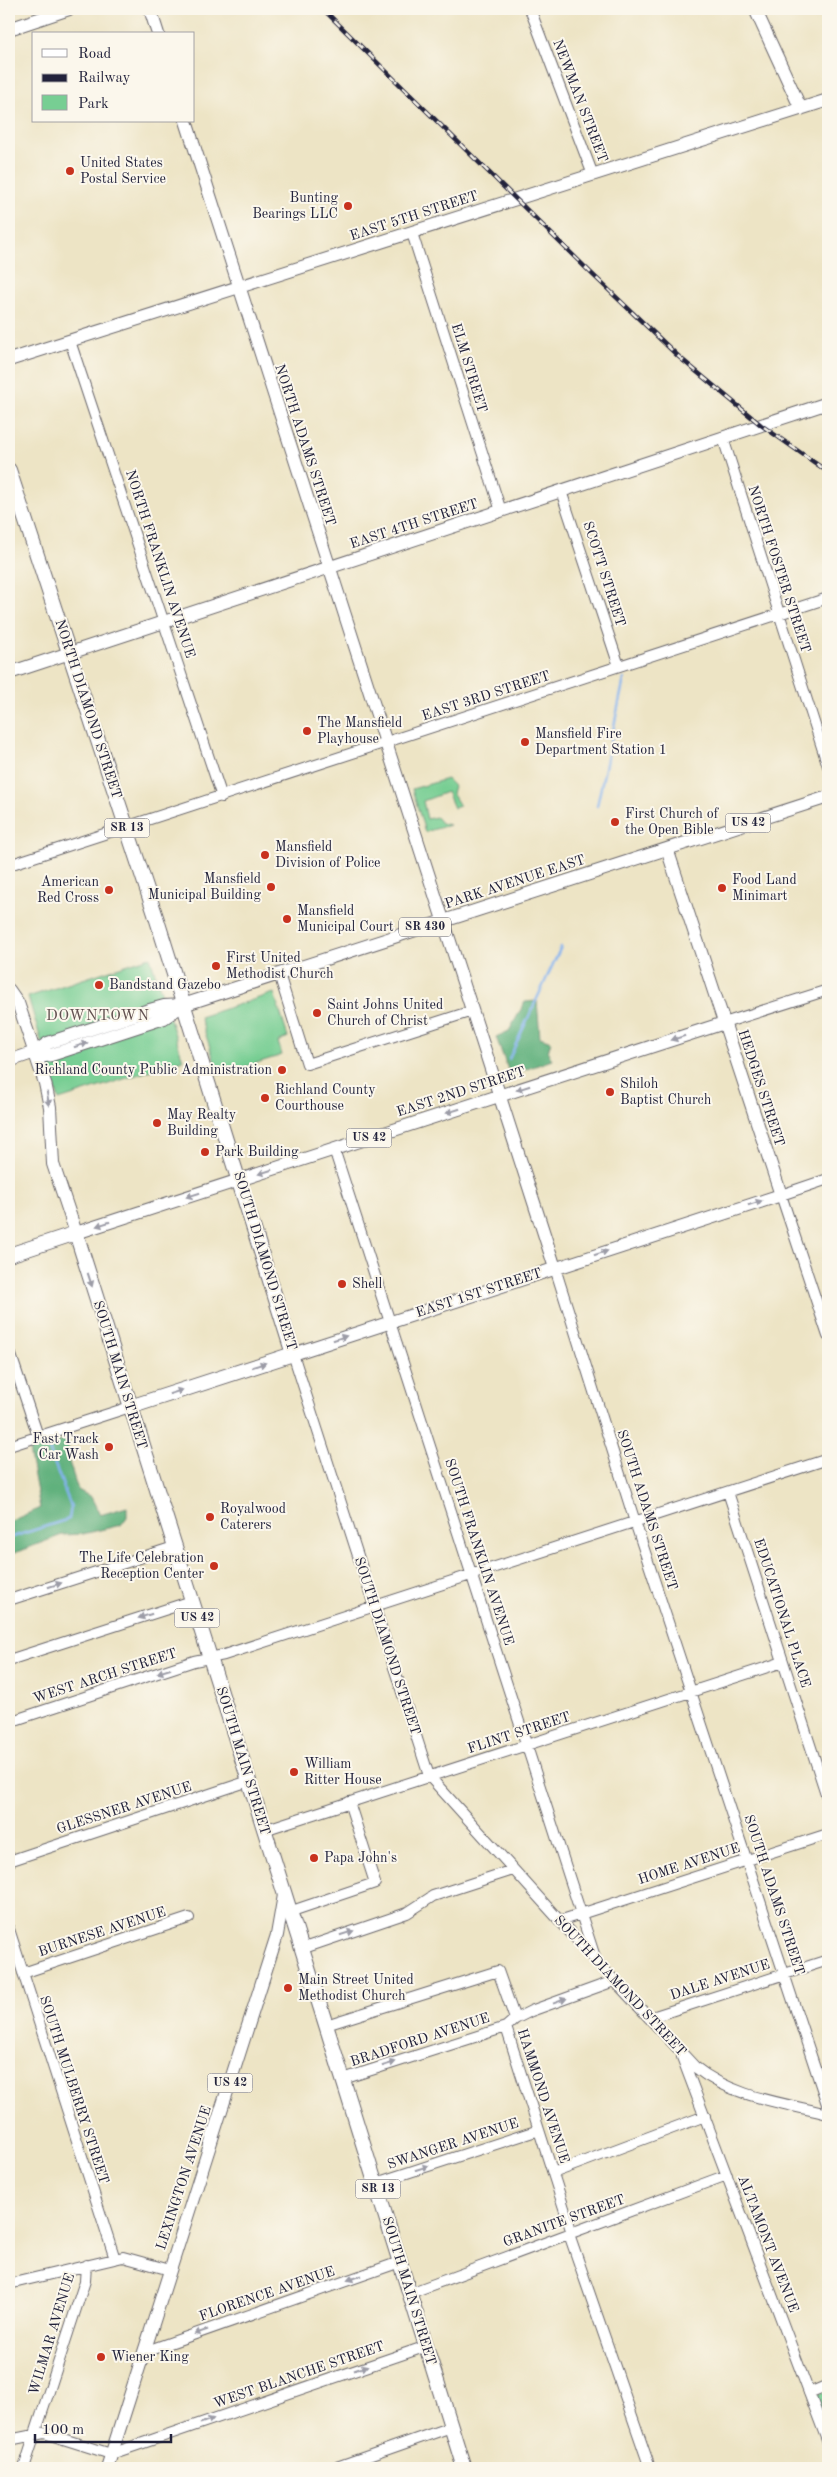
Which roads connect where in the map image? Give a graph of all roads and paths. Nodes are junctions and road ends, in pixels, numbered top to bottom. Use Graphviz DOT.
graph roads {
  1 [pos="69,9"];
  2 [pos="150,9"];
  3 [pos="530,9"];
  4 [pos="755,9"];
  5 [pos="9,29"];
  6 [pos="157,32"];
  7 [pos="828,100"];
  8 [pos="801,109"];
  9 [pos="186,122"];
  10 [pos="593,175"];
  11 [pos="412,233"];
  12 [pos="238,288"];
  13 [pos="70,341"];
  14 [pos="9,360"];
  15 [pos="828,403"];
  16 [pos="723,438"];
  17 [pos="9,470"];
  18 [pos="561,491"];
  19 [pos="501,511"];
  20 [pos="328,568"];
  21 [pos="828,598"];
  22 [pos="779,614"];
  23 [pos="164,621"];
  24 [pos="69,652"];
  25 [pos="620,666"];
  26 [pos="9,673"];
  27 [pos="385,744"];
  28 [pos="828,766"];
  29 [pos="222,796"];
  30 [pos="828,798"];
  31 [pos="127,827"];
  32 [pos="667,849"];
  33 [pos="9,866"];
  34 [pos="443,921"];
  35 [pos="279,974"];
  36 [pos="9,990"];
  37 [pos="828,990"];
  38 [pos="183,1005"];
  39 [pos="472,1011"];
  40 [pos="724,1023"];
  41 [pos="35,1052"];
  42 [pos="9,1060"];
  43 [pos="499,1096"];
  44 [pos="334,1149"];
  45 [pos="828,1179"];
  46 [pos="240,1180"];
  47 [pos="781,1195"];
  48 [pos="76,1233"];
  49 [pos="9,1255"];
  50 [pos="554,1268"];
  51 [pos="390,1322"];
  52 [pos="828,1336"];
  53 [pos="9,1349"];
  54 [pos="293,1354"];
  55 [pos="130,1407"];
  56 [pos="38,1436"];
  57 [pos="9,1446"];
  58 [pos="828,1460"];
  59 [pos="728,1492"];
  60 [pos="634,1522"];
  61 [pos="174,1547"];
  62 [pos="471,1576"];
  63 [pos="9,1600"];
  64 [pos="192,1601"];
  65 [pos="374,1607"];
  66 [pos="210,1658"];
  67 [pos="9,1660"];
  68 [pos="783,1662"];
  69 [pos="691,1691"];
  70 [pos="9,1722"];
  71 [pos="526,1745"];
  72 [pos="429,1776"];
  73 [pos="249,1781"];
  74 [pos="828,1800"];
  75 [pos="349,1802"];
  76 [pos="264,1830"];
  77 [pos="828,1834"];
  78 [pos="748,1860"];
  79 [pos="9,1861"];
  80 [pos="513,1870"];
  81 [pos="284,1895"];
  82 [pos="289,1912"];
  83 [pos="581,1914"];
  84 [pos="189,1918"];
  85 [pos="559,1921"];
  86 [pos="9,1928"];
  87 [pos="301,1949"];
  88 [pos="828,1960"];
  89 [pos="597,1962"];
  90 [pos="23,1973"];
  91 [pos="785,1973"];
  92 [pos="614,1982"];
  93 [pos="649,2018"];
  94 [pos="515,2019"];
  95 [pos="326,2025"];
  96 [pos="506,2027"];
  97 [pos="681,2054"];
  98 [pos="343,2079"];
  99 [pos="828,2107"];
  100 [pos="828,2114"];
  101 [pos="704,2116"];
  102 [pos="539,2130"];
  103 [pos="553,2173"];
  104 [pos="727,2176"];
  105 [pos="376,2183"];
  106 [pos="571,2233"];
  107 [pos="115,2259"];
  108 [pos="400,2262"];
  109 [pos="86,2265"];
  110 [pos="170,2270"];
  111 [pos="9,2284"];
  112 [pos="410,2293"];
  113 [pos="427,2346"];
  114 [pos="144,2352"];
  115 [pos="828,2385"];
  116 [pos="809,2393"];
  117 [pos="451,2427"];
  118 [pos="35,2434"];
  119 [pos="9,2440"];
  120 [pos="828,2443"];
  121 [pos="111,2454"];
  122 [pos="24,2468"];
  123 [pos="106,2468"];
  124 [pos="334,2468"];
  125 [pos="464,2468"];
  126 [pos="650,2468"];
  1 -- 5 [label="main road"];
  2 -- 6 [label="main road"];
  3 -- 10 [label="street, NEWMAN STREET"];
  4 -- 8 [label="main road"];
  7 -- 8 [label="main road, EAST 5TH STREET"];
  8 -- 10 [label="main road, EAST 5TH STREET"];
  9 -- 12 [label="main road, NORTH ADAMS STREET"];
  10 -- 11 [label="main road, EAST 5TH STREET"];
  11 -- 12 [label="main road, EAST 5TH STREET"];
  11 -- 19 [label="street, ELM STREET"];
  12 -- 13 [label="main road, EAST 5TH STREET"];
  12 -- 20 [label="main road, NORTH ADAMS STREET"];
  13 -- 14 [label="main road, EAST 5TH STREET"];
  13 -- 23 [label="street, NORTH FRANKLIN AVENUE"];
  15 -- 16 [label="main road, EAST 4TH STREET"];
  16 -- 18 [label="main road, EAST 4TH STREET"];
  16 -- 22 [label="street, NORTH FOSTER STREET"];
  17 -- 24 [label="highway, NORTH DIAMOND STREET / SR 13"];
  18 -- 19 [label="main road, EAST 4TH STREET"];
  18 -- 25 [label="street, SCOTT STREET"];
  19 -- 20 [label="main road, EAST 4TH STREET"];
  20 -- 23 [label="main road, EAST 4TH STREET"];
  20 -- 27 [label="main road, NORTH ADAMS STREET"];
  21 -- 22 [label="street, EAST 3RD STREET"];
  22 -- 25 [label="street, EAST 3RD STREET"];
  22 -- 28 [label="street, NORTH FOSTER STREET"];
  23 -- 24 [label="main road, EAST 4TH STREET"];
  23 -- 29 [label="street, NORTH FRANKLIN AVENUE"];
  24 -- 26 [label="main road, EAST 4TH STREET"];
  24 -- 31 [label="highway, NORTH DIAMOND STREET / SR 13"];
  25 -- 27 [label="street, EAST 3RD STREET"];
  27 -- 29 [label="street, EAST 3RD STREET"];
  27 -- 34 [label="main road, NORTH ADAMS STREET"];
  29 -- 31 [label="street, EAST 3RD STREET"];
  30 -- 32 [label="main road, PARK AVENUE EAST / US 42"];
  31 -- 33 [label="street, EAST 3RD STREET"];
  31 -- 38 [label="highway, NORTH DIAMOND STREET / SR 13"];
  32 -- 34 [label="main road, PARK AVENUE EAST / SR 430"];
  32 -- 40 [label="main road, HEDGES STREET"];
  34 -- 35 [label="main road, PARK AVENUE EAST / SR 430"];
  34 -- 39 [label="main road, SOUTH ADAMS STREET"];
  35 -- 38 [label="main road, PARK AVENUE EAST / SR 430"];
  35 -- 39 [label="street"];
  36 -- 41 [label="main road, SOUTH MAIN STREET"];
  37 -- 40 [label="street, EAST 2ND STREET"];
  38 -- 41 [label="main road, PARK AVENUE EAST / SR 430"];
  38 -- 46 [label="highway, SOUTH DIAMOND STREET / SR 13"];
  39 -- 43 [label="main road, SOUTH ADAMS STREET"];
  40 -- 43 [label="main road, EAST 2ND STREET / US 42, one-way"];
  40 -- 47 [label="main road, HEDGES STREET"];
  41 -- 42 [label="main road, SR 430"];
  41 -- 48 [label="main road, SOUTH MAIN STREET, one-way"];
  43 -- 44 [label="main road, EAST 2ND STREET / US 42, one-way"];
  43 -- 50 [label="main road, SOUTH ADAMS STREET"];
  44 -- 46 [label="main road, EAST 2ND STREET / US 42, one-way"];
  44 -- 51 [label="street, SOUTH FRANKLIN AVENUE"];
  45 -- 47 [label="street, EAST 1ST STREET"];
  46 -- 48 [label="main road, EAST 2ND STREET / US 42, one-way"];
  46 -- 54 [label="highway, SOUTH DIAMOND STREET / SR 13"];
  50 -- 47 [label="main road, EAST 1ST STREET, one-way"];
  47 -- 52 [label="street, HEDGES STREET"];
  48 -- 49 [label="highway"];
  48 -- 55 [label="highway, SOUTH MAIN STREET / US 42, one-way"];
  50 -- 51 [label="main road, EAST 1ST STREET"];
  50 -- 60 [label="street, SOUTH ADAMS STREET"];
  54 -- 51 [label="main road, EAST 1ST STREET, one-way"];
  51 -- 62 [label="street, SOUTH FRANKLIN AVENUE"];
  53 -- 56 [label="street"];
  55 -- 54 [label="highway, EAST 1ST STREET, one-way"];
  54 -- 65 [label="street, SOUTH DIAMOND STREET"];
  55 -- 56 [label="street"];
  55 -- 61 [label="highway, SOUTH MAIN STREET / US 42"];
  56 -- 57 [label="street"];
  58 -- 59 [label="street, WEST ARCH STREET"];
  59 -- 60 [label="street, WEST ARCH STREET"];
  59 -- 68 [label="street, EDUCATIONAL PLACE"];
  60 -- 62 [label="street, WEST ARCH STREET"];
  60 -- 69 [label="street, SOUTH ADAMS STREET"];
  63 -- 61 [label="street, one-way"];
  61 -- 64 [label="highway, SOUTH MAIN STREET / US 42"];
  62 -- 65 [label="street, WEST ARCH STREET"];
  62 -- 71 [label="street, SOUTH FRANKLIN AVENUE"];
  64 -- 66 [label="highway, SOUTH MAIN STREET / US 42"];
  64 -- 67 [label="street, one-way"];
  65 -- 66 [label="street, WEST ARCH STREET"];
  65 -- 72 [label="street, SOUTH DIAMOND STREET"];
  66 -- 70 [label="street, WEST ARCH STREET, one-way"];
  66 -- 73 [label="highway, SOUTH MAIN STREET / US 42"];
  68 -- 69 [label="street, FLINT STREET"];
  68 -- 74 [label="street, EDUCATIONAL PLACE"];
  69 -- 71 [label="street, FLINT STREET"];
  69 -- 78 [label="street, SOUTH ADAMS STREET"];
  71 -- 72 [label="street, FLINT STREET"];
  71 -- 83 [label="street, SOUTH FRANKLIN AVENUE"];
  72 -- 75 [label="street, FLINT STREET"];
  72 -- 80 [label="street, SOUTH DIAMOND STREET"];
  73 -- 76 [label="highway, SOUTH MAIN STREET / US 42"];
  73 -- 79 [label="street, GLESSNER AVENUE"];
  75 -- 76 [label="street, FLINT STREET"];
  75 -- 82 [label="street"];
  76 -- 81 [label="highway, SOUTH MAIN STREET / US 42"];
  77 -- 78 [label="street, HOME AVENUE"];
  78 -- 83 [label="street, HOME AVENUE"];
  78 -- 91 [label="street, SOUTH ADAMS STREET"];
  80 -- 85 [label="street, SOUTH DIAMOND STREET"];
  87 -- 80 [label="street, one-way"];
  81 -- 82 [label="highway, SOUTH MAIN STREET / SR 13"];
  81 -- 110 [label="main road, LEXINGTON AVENUE / US 42"];
  82 -- 87 [label="highway, SOUTH MAIN STREET / SR 13"];
  83 -- 85 [label="street, HOME AVENUE"];
  83 -- 89 [label="street, SOUTH FRANKLIN AVENUE"];
  84 -- 90 [label="street, BURNESE AVENUE"];
  85 -- 89 [label="street, SOUTH DIAMOND STREET"];
  86 -- 90 [label="street, SOUTH MULBERRY STREET"];
  87 -- 95 [label="highway, SOUTH MAIN STREET / SR 13"];
  88 -- 91 [label="street, DALE AVENUE"];
  89 -- 92 [label="street, SOUTH DIAMOND STREET"];
  90 -- 107 [label="street, SOUTH MULBERRY STREET"];
  91 -- 93 [label="street, DALE AVENUE"];
  91 -- 99 [label="street, SOUTH ADAMS STREET"];
  92 -- 93 [label="street, SOUTH DIAMOND STREET"];
  94 -- 92 [label="street, one-way"];
  93 -- 97 [label="street, SOUTH DIAMOND STREET"];
  94 -- 95 [label="street, HAMMOND AVENUE"];
  94 -- 96 [label="street, HAMMOND AVENUE"];
  95 -- 98 [label="highway, SOUTH MAIN STREET / SR 13"];
  98 -- 96 [label="street, BRADFORD AVENUE, one-way"];
  96 -- 102 [label="street, HAMMOND AVENUE"];
  97 -- 100 [label="street, SOUTH DIAMOND STREET"];
  97 -- 101 [label="street, ALTAMONT AVENUE"];
  98 -- 105 [label="highway, SOUTH MAIN STREET / SR 13"];
  101 -- 103 [label="street"];
  101 -- 104 [label="street, ALTAMONT AVENUE"];
  102 -- 103 [label="street, HAMMOND AVENUE"];
  105 -- 102 [label="street, SWANGER AVENUE, one-way"];
  103 -- 106 [label="street, HAMMOND AVENUE"];
  104 -- 106 [label="street, GRANITE STREET"];
  104 -- 116 [label="street, ALTAMONT AVENUE"];
  105 -- 108 [label="highway, SOUTH MAIN STREET / SR 13"];
  106 -- 112 [label="street, GRANITE STREET"];
  106 -- 126 [label="street, HAMMOND AVENUE"];
  107 -- 109 [label="street"];
  107 -- 110 [label="street"];
  108 -- 112 [label="highway, SOUTH MAIN STREET / SR 13"];
  108 -- 114 [label="street, FLORENCE AVENUE, one-way"];
  109 -- 111 [label="street"];
  109 -- 118 [label="street, WILMAR AVENUE"];
  110 -- 114 [label="main road, LEXINGTON AVENUE / US 42"];
  112 -- 113 [label="highway, SOUTH MAIN STREET / SR 13"];
  113 -- 117 [label="highway, SOUTH MAIN STREET / SR 13"];
  121 -- 113 [label="street, WEST BLANCHE STREET, one-way"];
  114 -- 121 [label="main road, LEXINGTON AVENUE / US 42"];
  115 -- 116 [label="street"];
  116 -- 120 [label="street, ALTAMONT AVENUE"];
  117 -- 124 [label="street"];
  117 -- 125 [label="highway, SOUTH MAIN STREET / SR 13"];
  118 -- 119 [label="street"];
  118 -- 121 [label="street"];
  118 -- 122 [label="street, WILMAR AVENUE"];
  121 -- 123 [label="main road, LEXINGTON AVENUE / US 42"];
}
